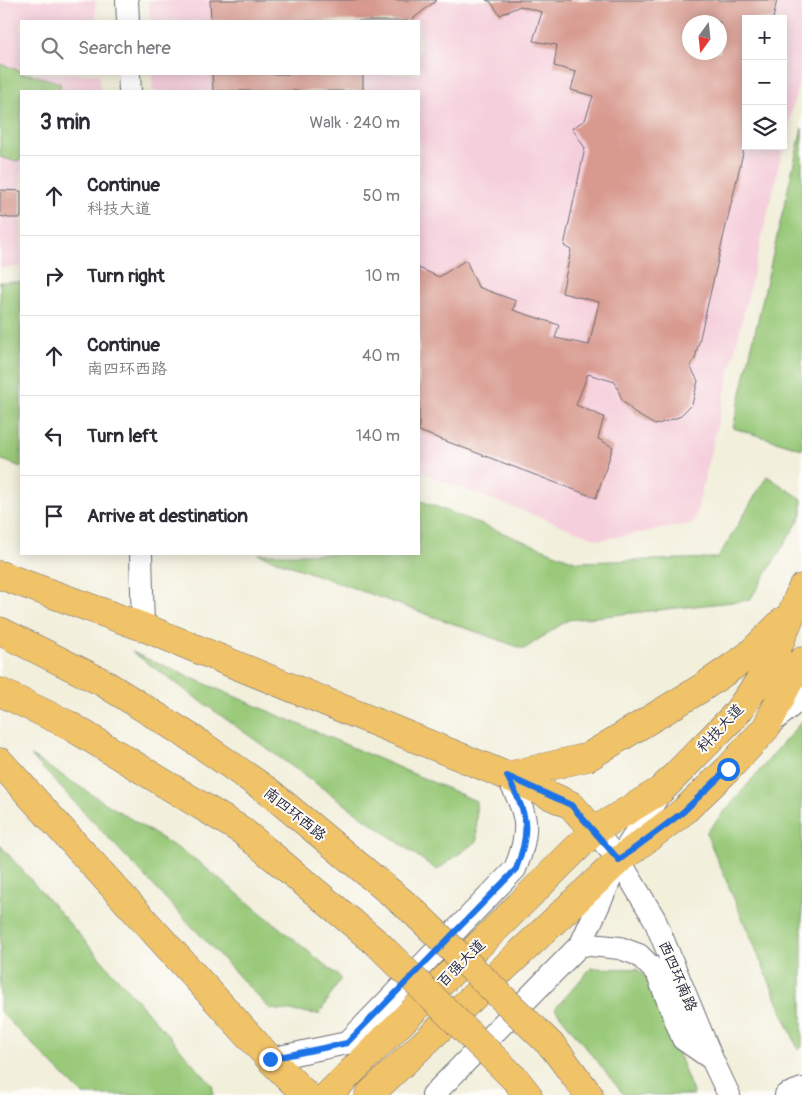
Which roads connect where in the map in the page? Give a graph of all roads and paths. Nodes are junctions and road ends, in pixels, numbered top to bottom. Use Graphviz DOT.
graph roads {
  1 [pos="127,0"];
  2 [pos="128,20"];
  3 [pos="129,75"];
  4 [pos="130,90"];
  5 [pos="141,555"];
  6 [pos="0,575"];
  7 [pos="802,588"];
  8 [pos="792,613"];
  9 [pos="143,627"];
  10 [pos="0,631"];
  11 [pos="802,660"];
  12 [pos="0,692"];
  13 [pos="802,697"];
  14 [pos="766,728"];
  15 [pos="0,762"];
  16 [pos="507,776"];
  17 [pos="661,790"];
  18 [pos="594,832"];
  19 [pos="619,860"];
  20 [pos="581,944"];
  21 [pos="270,1059"];
  22 [pos="712,1059"];
  23 [pos="522,1088"];
  24 [pos="802,1088"];
  25 [pos="306,1095"];
  26 [pos="328,1095"];
  27 [pos="369,1095"];
  28 [pos="433,1095"];
  29 [pos="590,1095"];
  30 [pos="729,1095"];
  31 [pos="786,1095"];
  1 -- 2 [label="street"];
  3 -- 4 [label="street"];
  5 -- 9 [label="street"];
  6 -- 9 [label="main road"];
  7 -- 8 [label="main road, 科技大道"];
  8 -- 16 [label="main road"];
  8 -- 17 [label="main road, 科技大道"];
  9 -- 16 [label="main road"];
  10 -- 29 [label="main road, 南四环西路, bridge"];
  11 -- 14 [label="main road"];
  12 -- 23 [label="main road, bridge"];
  13 -- 14 [label="street"];
  14 -- 19 [label="main road"];
  15 -- 21 [label="main road"];
  16 -- 18 [label="main road"];
  16 -- 21 [label="street"];
  17 -- 18 [label="main road, 科技大道"];
  17 -- 19 [label="street"];
  18 -- 19 [label="street, 西四环南路"];
  18 -- 26 [label="main road, 百强大道"];
  19 -- 20 [label="street"];
  19 -- 22 [label="street, 西四环南路"];
  19 -- 27 [label="main road"];
  20 -- 22 [label="street"];
  20 -- 28 [label="street"];
  21 -- 25 [label="main road"];
  22 -- 30 [label="street, 西四环南路"];
  24 -- 31 [label="street"];
}
